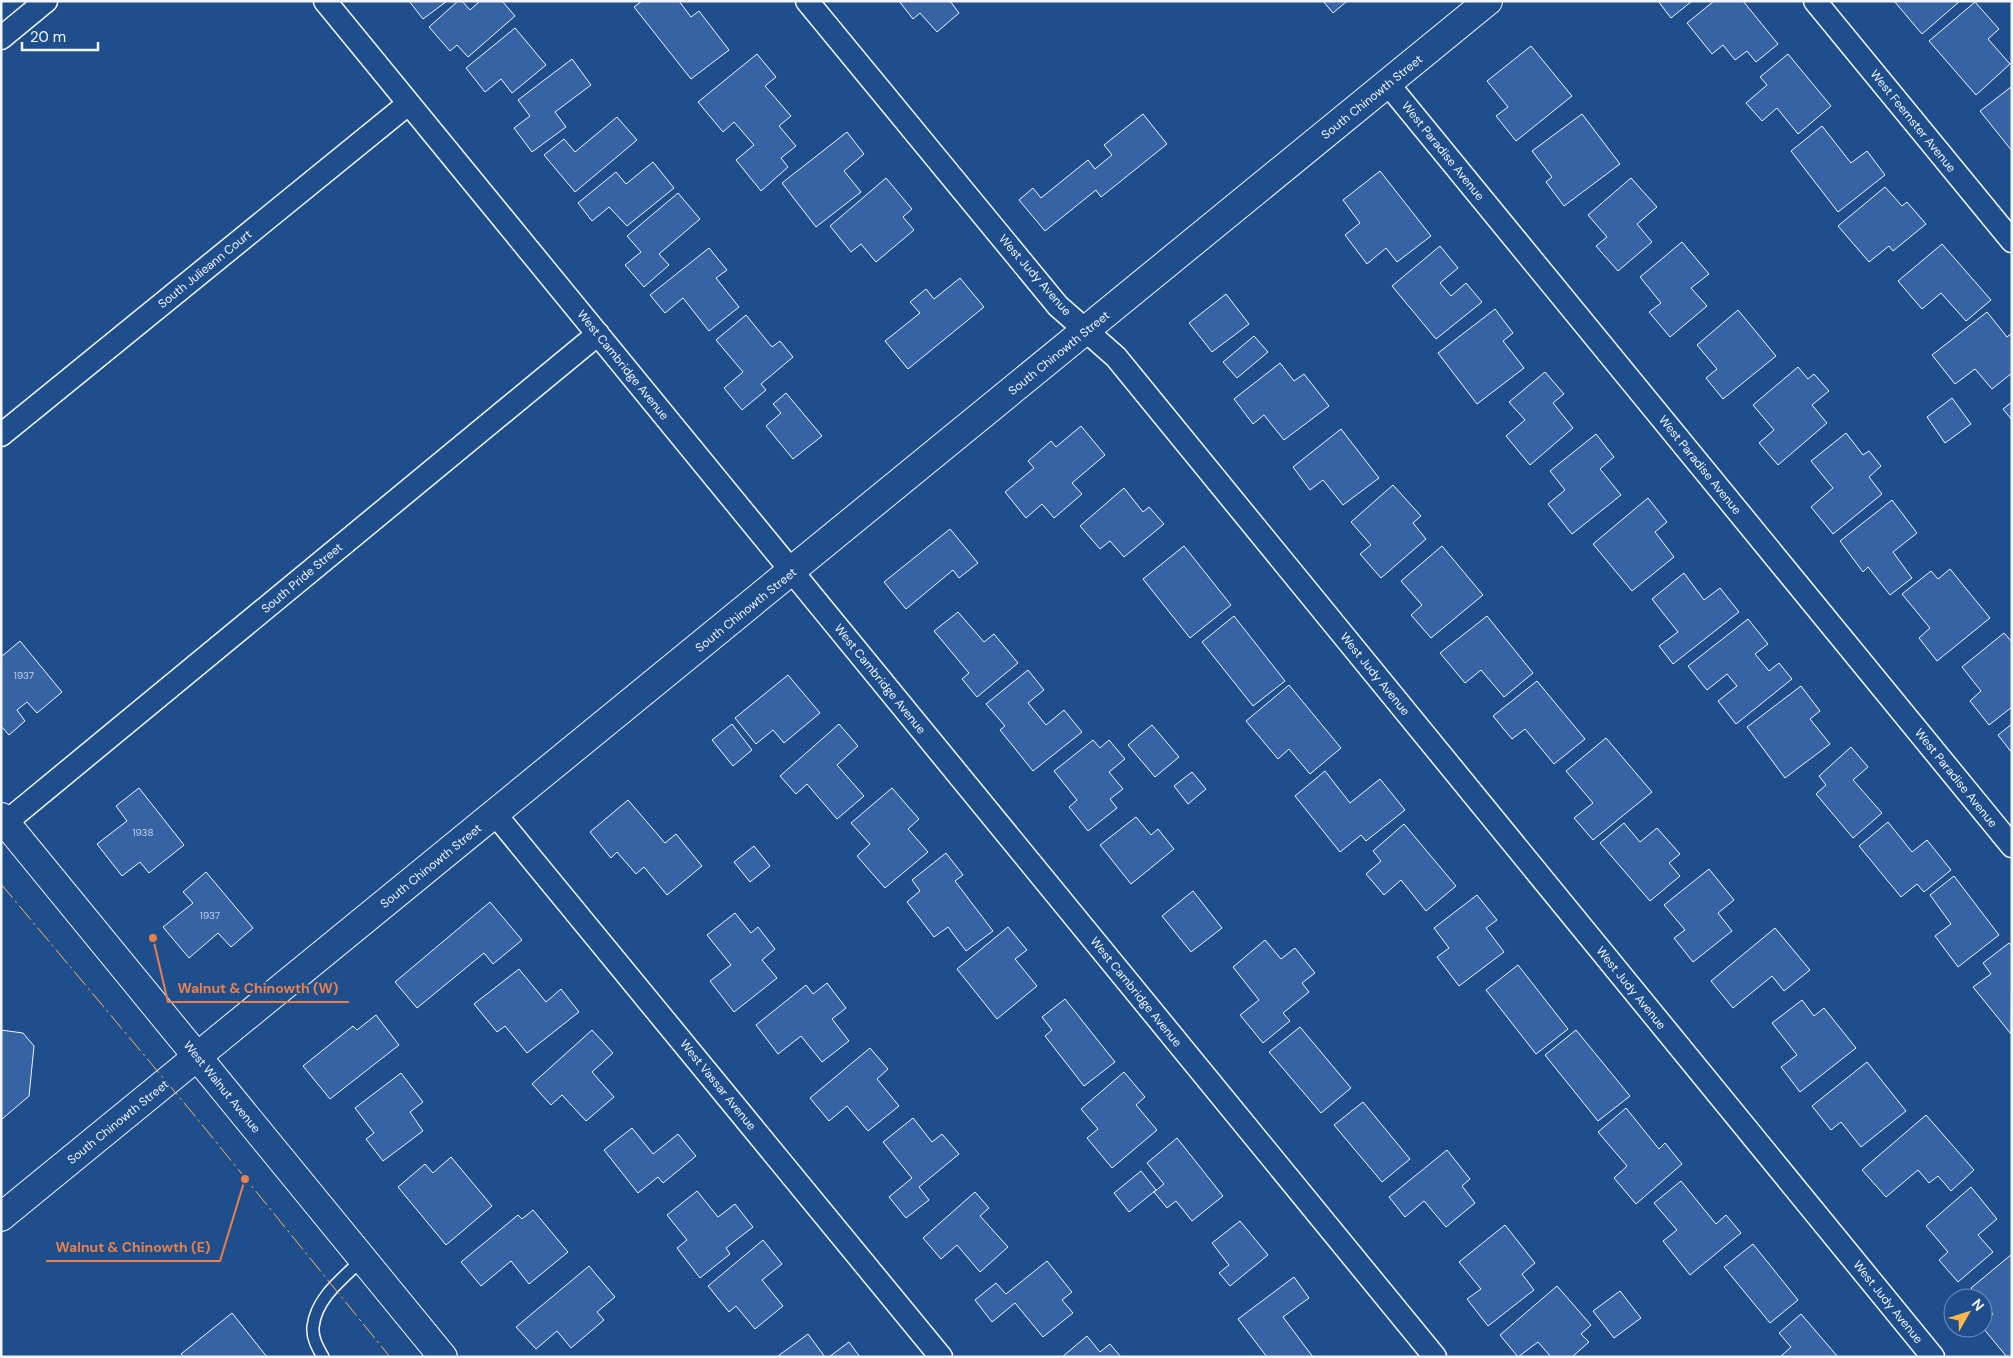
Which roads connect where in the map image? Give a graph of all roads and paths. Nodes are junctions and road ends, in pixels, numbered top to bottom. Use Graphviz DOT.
graph roads {
  1 [pos="46,1"];
  2 [pos="325,1"];
  3 [pos="808,1"];
  4 [pos="1488,1"];
  5 [pos="1815,1"];
  6 [pos="1,38"];
  7 [pos="1388,84"];
  8 [pos="408,104"];
  9 [pos="2012,241"];
  10 [pos="1086,331"];
  11 [pos="598,334"];
  12 [pos="1,435"];
  13 [pos="792,572"];
  14 [pos="495,814"];
  15 [pos="3,820"];
  16 [pos="2012,846"];
  17 [pos="197,1057"];
  18 [pos="1,1217"];
  19 [pos="363,1259"];
  20 [pos="322,1357"];
  21 [pos="443,1357"];
  22 [pos="941,1357"];
  23 [pos="1435,1357"];
  24 [pos="1933,1357"];
  1 -- 6 [label="street"];
  2 -- 8 [label="street, West Cambridge Avenue"];
  3 -- 10 [label="street, West Judy Avenue"];
  4 -- 7 [label="street, South Chinowth Street"];
  5 -- 9 [label="street, West Feemster Avenue"];
  7 -- 10 [label="street, South Chinowth Street"];
  7 -- 16 [label="street, West Paradise Avenue"];
  8 -- 11 [label="street, West Cambridge Avenue"];
  8 -- 12 [label="street, South Julieann Court"];
  10 -- 13 [label="street, South Chinowth Street"];
  10 -- 24 [label="street, West Judy Avenue"];
  11 -- 13 [label="street, West Cambridge Avenue"];
  11 -- 15 [label="street, South Pride Street"];
  13 -- 14 [label="street, South Chinowth Street"];
  13 -- 23 [label="street, West Cambridge Avenue"];
  14 -- 17 [label="street, South Chinowth Street"];
  14 -- 22 [label="street, West Vassar Avenue"];
  15 -- 17 [label="street, West Walnut Avenue"];
  17 -- 18 [label="street, South Chinowth Street"];
  17 -- 19 [label="street, West Walnut Avenue"];
  19 -- 20 [label="lane"];
  19 -- 21 [label="street, West Walnut Avenue"];
}
